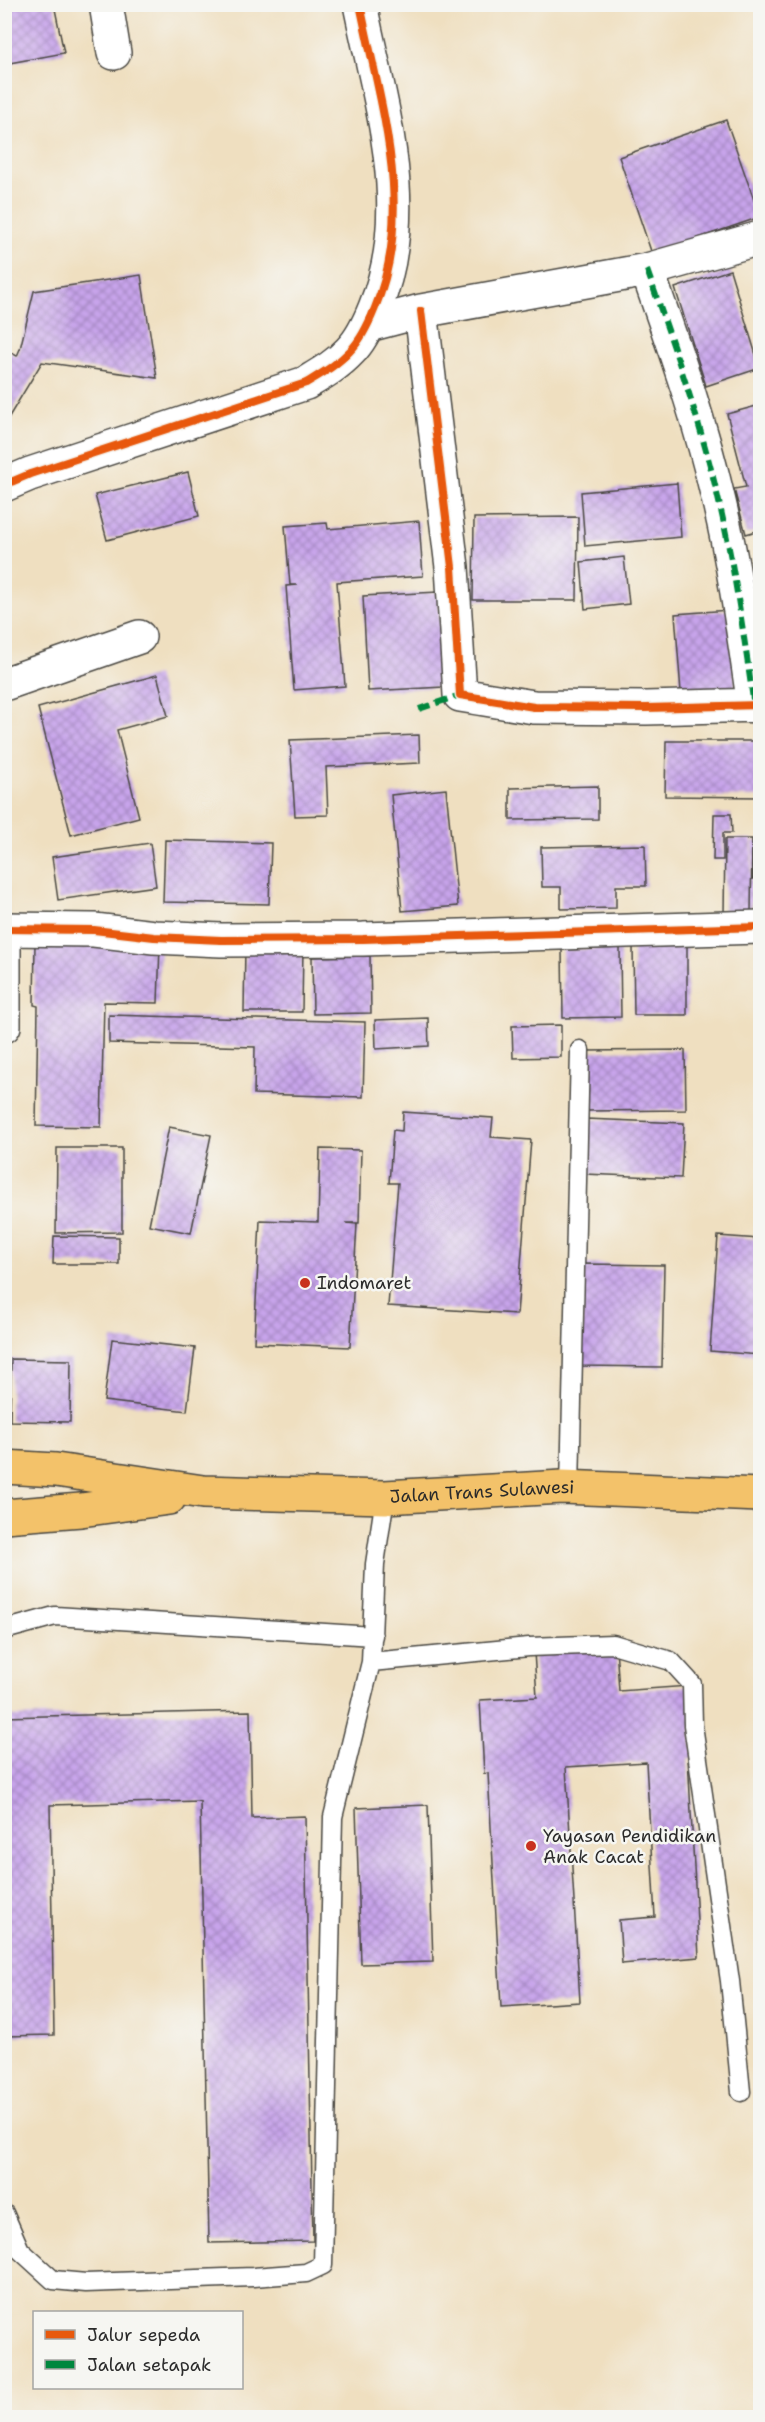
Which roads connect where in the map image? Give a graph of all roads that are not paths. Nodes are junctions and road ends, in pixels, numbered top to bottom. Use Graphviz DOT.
graph roads {
  1 [pos="106,4"];
  2 [pos="360,4"];
  3 [pos="114,53"];
  4 [pos="760,238"];
  5 [pos="647,270"];
  6 [pos="421,311"];
  7 [pos="368,325"];
  8 [pos="4,485"];
  9 [pos="139,637"];
  10 [pos="4,684"];
  11 [pos="757,705"];
  12 [pos="760,927"];
  13 [pos="4,929"];
  14 [pos="4,946"];
  15 [pos="4,1026"];
  16 [pos="580,1050"];
  17 [pos="4,1467"];
  18 [pos="570,1488"];
  19 [pos="204,1492"];
  20 [pos="760,1495"];
  21 [pos="385,1497"];
  22 [pos="4,1516"];
  23 [pos="4,1630"];
  24 [pos="373,1636"];
  25 [pos="371,1662"];
  26 [pos="741,2092"];
  27 [pos="4,2213"];
  1 -- 3 [label="street"];
  2 -- 7 [label="street"];
  4 -- 5 [label="street"];
  5 -- 6 [label="street"];
  5 -- 11 [label="street"];
  6 -- 7 [label="street"];
  6 -- 11 [label="street"];
  7 -- 8 [label="street"];
  9 -- 10 [label="street"];
  12 -- 13 [label="street"];
  14 -- 15 [label="street"];
  16 -- 18 [label="lane"];
  17 -- 19 [label="highway"];
  18 -- 20 [label="highway, Jalan Trans Sulawesi"];
  18 -- 21 [label="highway, Jalan Trans Sulawesi"];
  19 -- 21 [label="highway, Jalan Trans Sulawesi"];
  19 -- 22 [label="highway"];
  21 -- 24 [label="lane"];
  23 -- 24 [label="lane"];
  24 -- 25 [label="lane"];
  25 -- 26 [label="lane"];
  25 -- 27 [label="lane"];
}
